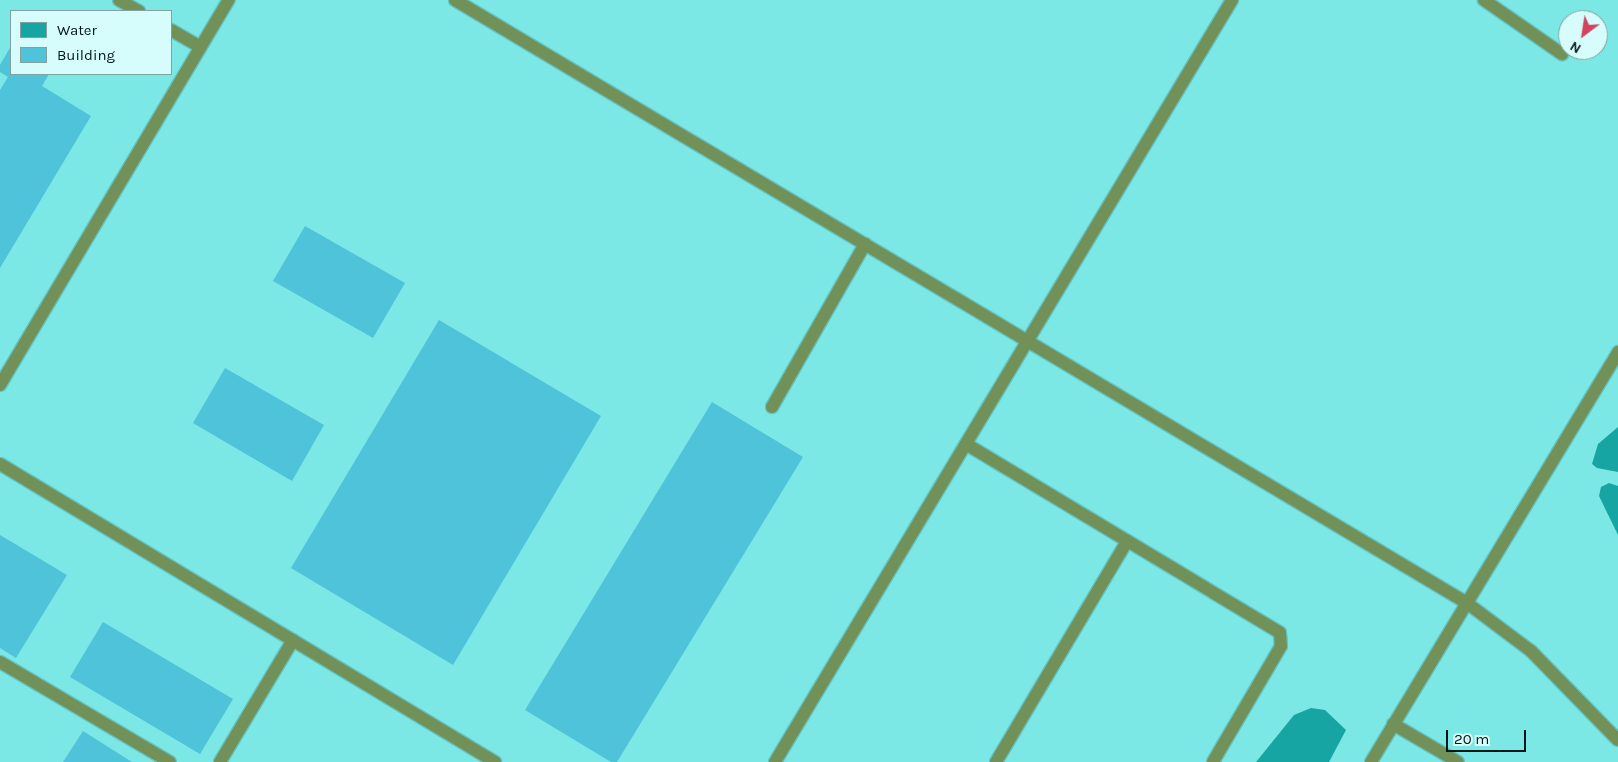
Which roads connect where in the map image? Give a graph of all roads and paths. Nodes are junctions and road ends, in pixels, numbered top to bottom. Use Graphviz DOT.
graph roads {
  1 [pos="120,0"];
  2 [pos="229,0"];
  3 [pos="455,0"];
  4 [pos="1232,0"];
  5 [pos="1484,0"];
  6 [pos="137,10"];
  7 [pos="172,31"];
  8 [pos="201,47"];
  9 [pos="1558,51"];
  10 [pos="865,244"];
  11 [pos="1028,341"];
  12 [pos="1618,352"];
  13 [pos="0,385"];
  14 [pos="772,407"];
  15 [pos="966,444"];
  16 [pos="0,464"];
  17 [pos="1127,541"];
  18 [pos="1467,603"];
  19 [pos="293,640"];
  20 [pos="0,662"];
  21 [pos="1393,724"];
  22 [pos="1618,740"];
  23 [pos="778,761"];
  24 [pos="170,762"];
  25 [pos="220,762"];
  26 [pos="495,762"];
  27 [pos="996,762"];
  28 [pos="1214,762"];
  29 [pos="1371,762"];
  30 [pos="1458,762"];
  1 -- 6 [label="lane"];
  2 -- 8 [label="lane"];
  3 -- 10 [label="lane"];
  4 -- 11 [label="lane"];
  5 -- 9 [label="lane"];
  7 -- 8 [label="lane"];
  8 -- 13 [label="lane"];
  10 -- 11 [label="lane"];
  10 -- 14 [label="lane"];
  11 -- 15 [label="lane"];
  11 -- 18 [label="lane"];
  12 -- 18 [label="lane"];
  15 -- 17 [label="lane"];
  15 -- 23 [label="lane"];
  16 -- 19 [label="lane"];
  17 -- 27 [label="lane"];
  17 -- 28 [label="lane"];
  18 -- 21 [label="lane"];
  18 -- 22 [label="lane"];
  19 -- 25 [label="lane"];
  19 -- 26 [label="lane"];
  20 -- 24 [label="lane"];
  21 -- 29 [label="lane"];
  21 -- 30 [label="lane"];
}
